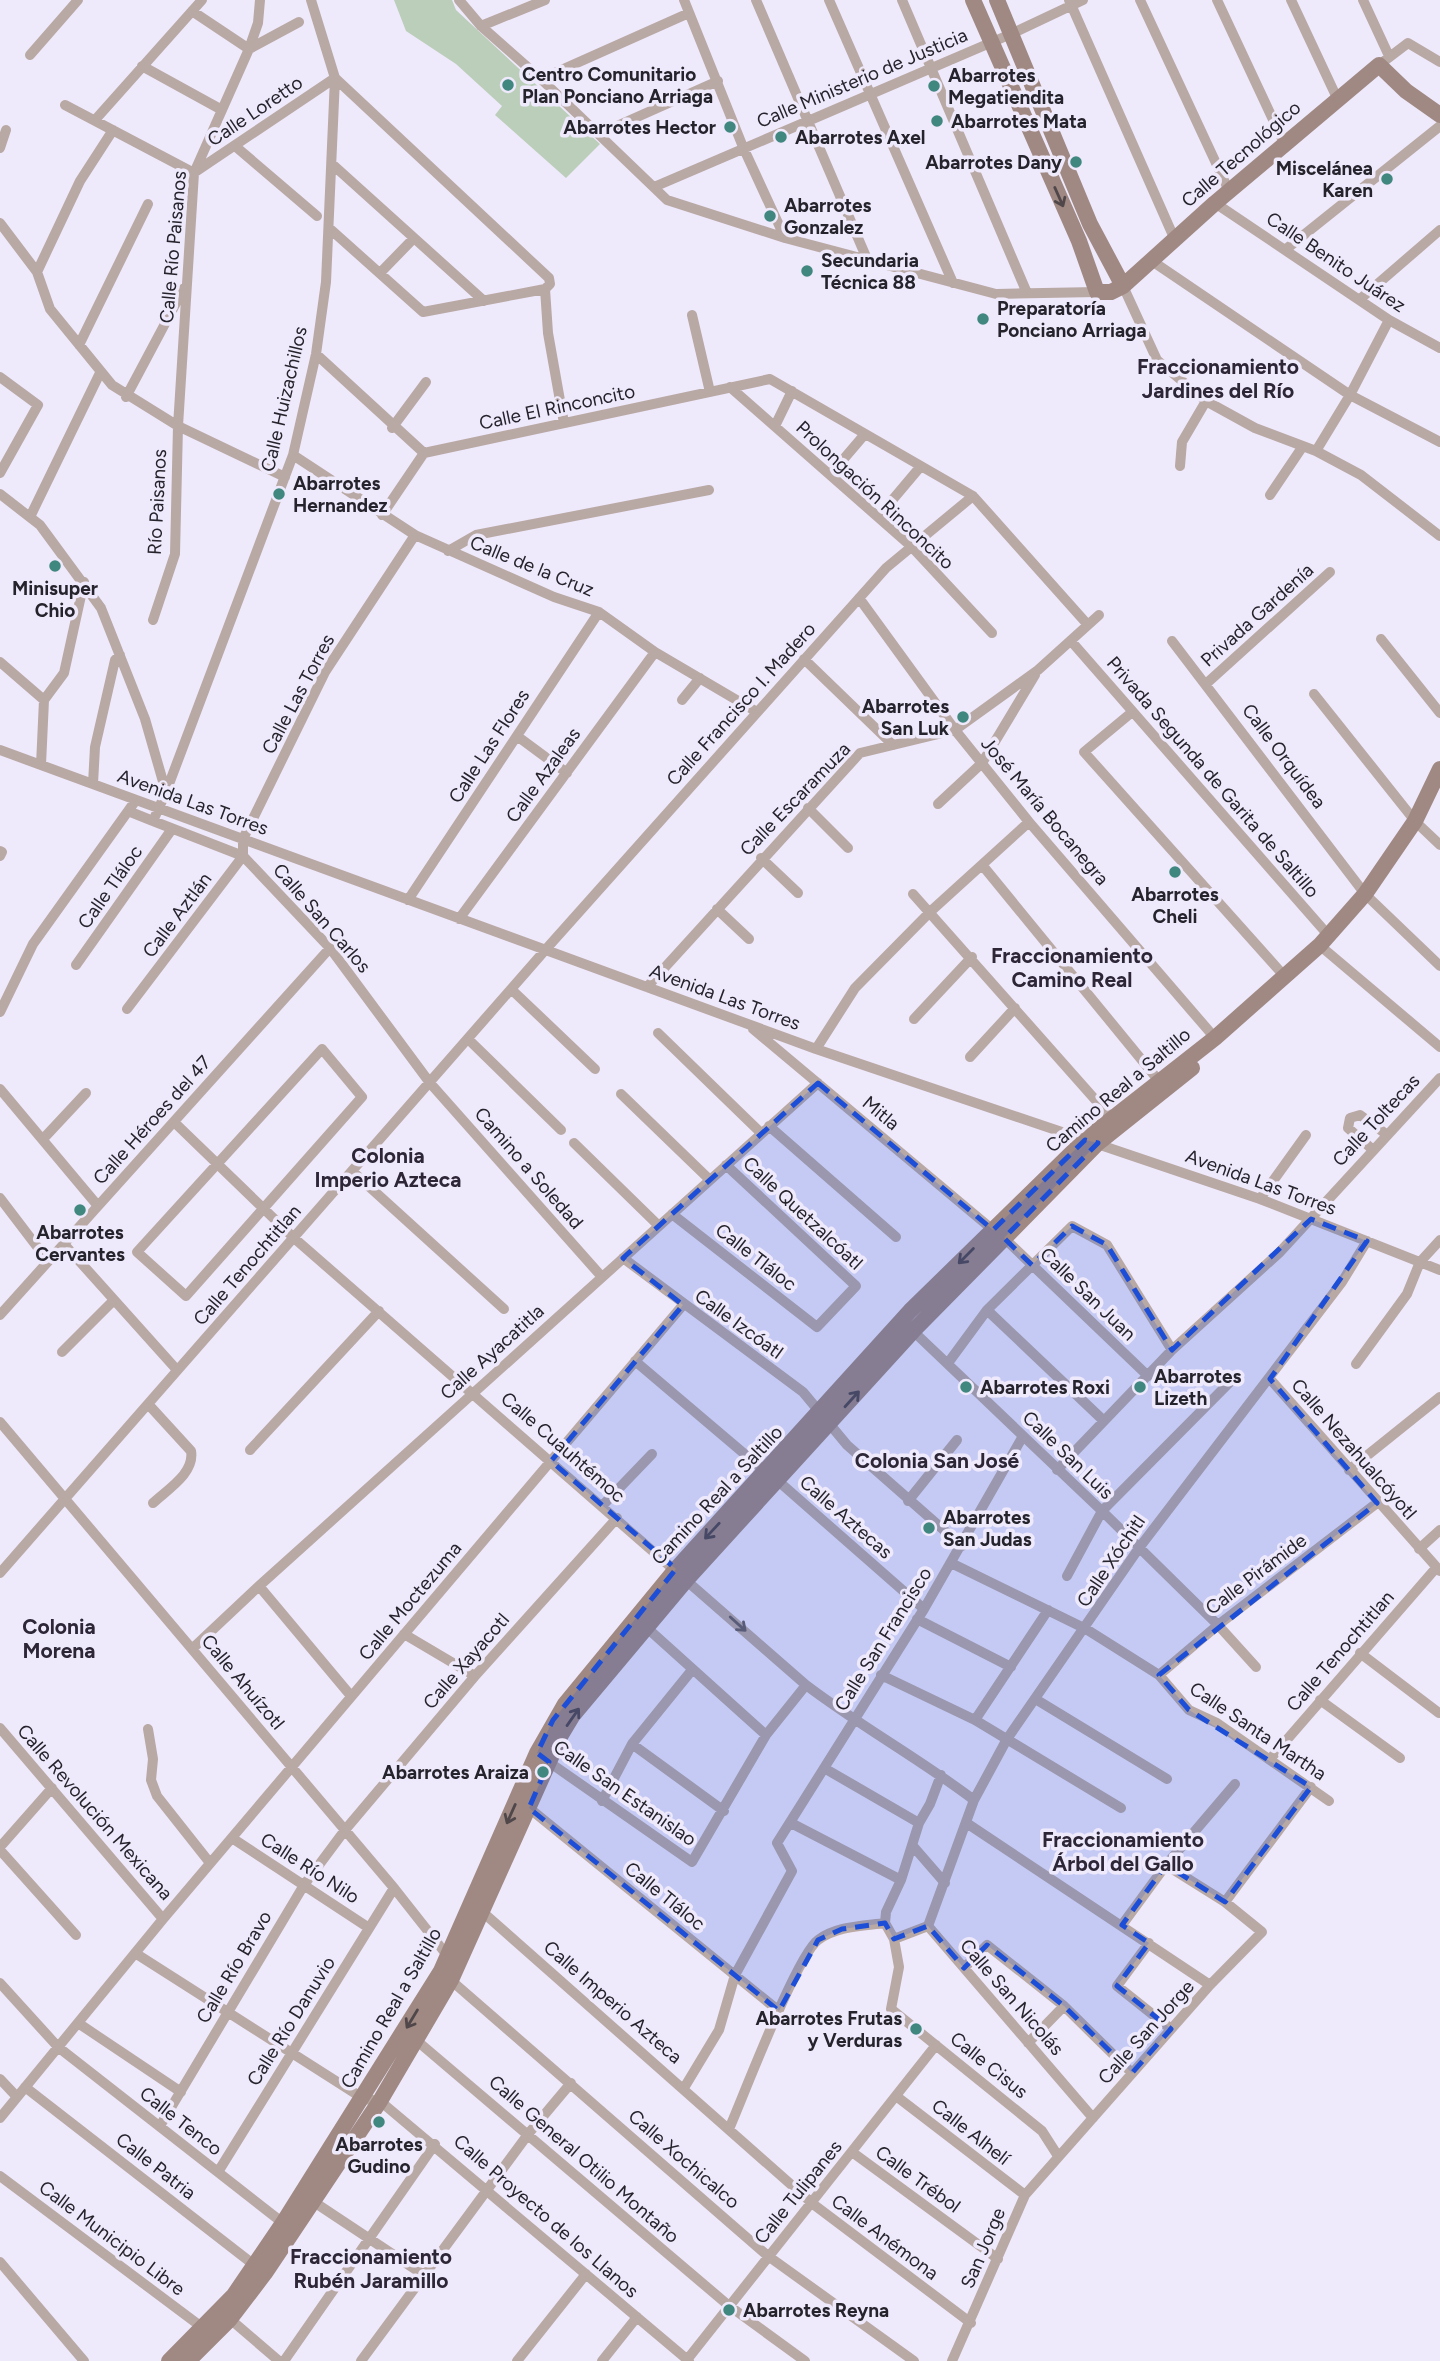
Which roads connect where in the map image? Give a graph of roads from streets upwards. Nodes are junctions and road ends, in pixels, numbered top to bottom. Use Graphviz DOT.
graph roads {
  1 [pos="78,0"];
  2 [pos="202,0"];
  3 [pos="260,0"];
  4 [pos="311,0"];
  5 [pos="459,0"];
  6 [pos="684,0"];
  7 [pos="756,0"];
  8 [pos="829,0"];
  9 [pos="902,0"];
  10 [pos="973,0"];
  11 [pos="997,0"];
  12 [pos="1083,0"];
  13 [pos="1140,0"];
  14 [pos="1217,0"];
  15 [pos="1291,0"];
  16 [pos="1363,0"];
  17 [pos="539,1"];
  18 [pos="1070,3"];
  19 [pos="192,10"];
  20 [pos="689,13"];
  21 [pos="299,22"];
  22 [pos="481,26"];
  23 [pos="1011,34"];
  24 [pos="991,43"];
  25 [pos="249,49"];
  26 [pos="30,55"];
  27 [pos="1384,61"];
  28 [pos="1440,62"];
  29 [pos="142,66"];
  30 [pos="930,69"];
  31 [pos="335,78"];
  32 [pos="541,79"];
  33 [pos="718,82"];
  34 [pos="869,96"];
  35 [pos="1337,98"];
  36 [pos="65,105"];
  37 [pos="222,110"];
  38 [pos="1440,115"];
  39 [pos="95,120"];
  40 [pos="807,120"];
  41 [pos="1440,126"];
  42 [pos="6,130"];
  43 [pos="113,130"];
  44 [pos="599,134"];
  45 [pos="1284,144"];
  46 [pos="235,146"];
  47 [pos="743,147"];
  48 [pos="0,148"];
  49 [pos="332,164"];
  50 [pos="194,173"];
  51 [pos="654,187"];
  52 [pos="1229,191"];
  53 [pos="1215,203"];
  54 [pos="148,204"];
  55 [pos="317,216"];
  56 [pos="0,223"];
  57 [pos="1090,224"];
  58 [pos="329,228"];
  59 [pos="1440,230"];
  60 [pos="414,237"];
  61 [pos="785,238"];
  62 [pos="1175,240"];
  63 [pos="1079,241"];
  64 [pos="1285,250"];
  65 [pos="867,259"];
  66 [pos="1152,261"];
  67 [pos="37,272"];
  68 [pos="380,273"];
  69 [pos="953,283"];
  70 [pos="186,285"];
  71 [pos="1123,286"];
  72 [pos="545,289"];
  73 [pos="1097,292"];
  74 [pos="1027,293"];
  75 [pos="1359,300"];
  76 [pos="484,301"];
  77 [pos="692,315"];
  78 [pos="1389,320"];
  79 [pos="79,345"];
  80 [pos="1440,348"];
  81 [pos="316,354"];
  82 [pos="100,373"];
  83 [pos="0,377"];
  84 [pos="426,382"];
  85 [pos="730,387"];
  86 [pos="792,391"];
  87 [pos="710,392"];
  88 [pos="1350,396"];
  89 [pos="126,397"];
  90 [pos="1206,401"];
  91 [pos="564,423"];
  92 [pos="178,426"];
  93 [pos="775,426"];
  94 [pos="392,428"];
  95 [pos="864,434"];
  96 [pos="1440,442"];
  97 [pos="1303,446"];
  98 [pos="1316,451"];
  99 [pos="424,453"];
  100 [pos="293,455"];
  101 [pos="921,466"];
  102 [pos="1180,466"];
  103 [pos="0,473"];
  104 [pos="830,475"];
  105 [pos="285,477"];
  106 [pos="709,490"];
  107 [pos="0,494"];
  108 [pos="1270,495"];
  109 [pos="974,496"];
  110 [pos="382,515"];
  111 [pos="30,517"];
  112 [pos="878,517"];
  113 [pos="415,535"];
  114 [pos="1440,536"];
  115 [pos="912,547"];
  116 [pos="448,551"];
  117 [pos="1330,572"];
  118 [pos="84,582"];
  119 [pos="859,598"];
  120 [pos="599,611"];
  121 [pos="1099,615"];
  122 [pos="153,620"];
  123 [pos="1088,625"];
  124 [pos="992,633"];
  125 [pos="1381,639"];
  126 [pos="1071,641"];
  127 [pos="1172,641"];
  128 [pos="655,652"];
  129 [pos="120,655"];
  130 [pos="804,659"];
  131 [pos="0,662"];
  132 [pos="1038,670"];
  133 [pos="700,678"];
  134 [pos="1207,683"];
  135 [pos="1314,694"];
  136 [pos="44,700"];
  137 [pos="682,700"];
  138 [pos="757,712"];
  139 [pos="1131,712"];
  140 [pos="1440,713"];
  141 [pos="955,730"];
  142 [pos="517,736"];
  143 [pos="893,745"];
  144 [pos="0,750"];
  145 [pos="982,763"];
  146 [pos="41,765"];
  147 [pos="1440,769"];
  148 [pos="567,773"];
  149 [pos="93,784"];
  150 [pos="1440,787"];
  151 [pos="166,792"];
  152 [pos="136,800"];
  153 [pos="938,804"];
  154 [pos="158,808"];
  155 [pos="808,808"];
  156 [pos="128,811"];
  157 [pos="153,821"];
  158 [pos="1030,822"];
  159 [pos="1417,823"];
  160 [pos="172,829"];
  161 [pos="243,839"];
  162 [pos="1440,845"];
  163 [pos="848,848"];
  164 [pos="243,856"];
  165 [pos="761,858"];
  166 [pos="982,866"];
  167 [pos="798,893"];
  168 [pos="913,894"];
  169 [pos="1368,896"];
  170 [pos="408,900"];
  171 [pos="717,909"];
  172 [pos="931,911"];
  173 [pos="459,919"];
  174 [pos="749,939"];
  175 [pos="1326,942"];
  176 [pos="330,948"];
  177 [pos="547,948"];
  178 [pos="972,957"];
  179 [pos="76,965"];
  180 [pos="1440,966"];
  181 [pos="1286,978"];
  182 [pos="647,987"];
  183 [pos="512,990"];
  184 [pos="1016,1008"];
  185 [pos="127,1009"];
  186 [pos="0,1012"];
  187 [pos="914,1019"];
  188 [pos="747,1024"];
  189 [pos="658,1033"];
  190 [pos="1215,1038"];
  191 [pos="468,1039"];
  192 [pos="1440,1047"];
  193 [pos="816,1049"];
  194 [pos="970,1057"];
  195 [pos="595,1069"];
  196 [pos="1440,1078"];
  197 [pos="1159,1081"];
  198 [pos="430,1083"];
  199 [pos="818,1083"];
  200 [pos="0,1089"];
  201 [pos="86,1093"];
  202 [pos="621,1094"];
  203 [pos="174,1122"];
  204 [pos="1115,1123"];
  205 [pos="561,1130"];
  206 [pos="765,1130"];
  207 [pos="1386,1134"];
  208 [pos="1306,1135"];
  209 [pos="43,1139"];
  210 [pos="1092,1142"];
  211 [pos="574,1143"];
  212 [pos="1372,1149"];
  213 [pos="216,1162"];
  214 [pos="726,1165"];
  215 [pos="352,1171"];
  216 [pos="710,1180"];
  217 [pos="1260,1199"];
  218 [pos="98,1206"];
  219 [pos="3,1207"];
  220 [pos="265,1209"];
  221 [pos="672,1214"];
  222 [pos="1311,1219"];
  223 [pos="659,1226"];
  224 [pos="998,1234"];
  225 [pos="895,1237"];
  226 [pos="294,1238"];
  227 [pos="1440,1240"];
  228 [pos="1367,1241"];
  229 [pos="64,1244"];
  230 [pos="623,1258"];
  231 [pos="48,1261"];
  232 [pos="1420,1262"];
  233 [pos="1032,1265"];
  234 [pos="1440,1270"];
  235 [pos="602,1277"];
  236 [pos="114,1300"];
  237 [pos="683,1306"];
  238 [pos="504,1309"];
  239 [pos="987,1310"];
  240 [pos="379,1311"];
  241 [pos="0,1315"];
  242 [pos="817,1327"];
  243 [pos="913,1331"];
  244 [pos="1172,1350"];
  245 [pos="62,1352"];
  246 [pos="635,1361"];
  247 [pos="948,1363"];
  248 [pos="1356,1364"];
  249 [pos="177,1370"];
  250 [pos="1148,1376"];
  251 [pos="1270,1380"];
  252 [pos="1230,1382"];
  253 [pos="474,1392"];
  254 [pos="1440,1397"];
  255 [pos="148,1404"];
  256 [pos="825,1418"];
  257 [pos="1104,1421"];
  258 [pos="1,1426"];
  259 [pos="1023,1436"];
  260 [pos="957,1440"];
  261 [pos="250,1450"];
  262 [pos="652,1454"];
  263 [pos="551,1461"];
  264 [pos="1057,1470"];
  265 [pos="1349,1470"];
  266 [pos="772,1477"];
  267 [pos="65,1499"];
  268 [pos="908,1501"];
  269 [pos="153,1503"];
  270 [pos="1377,1503"];
  271 [pos="603,1505"];
  272 [pos="1102,1511"];
  273 [pos="617,1518"];
  274 [pos="1440,1530"];
  275 [pos="962,1546"];
  276 [pos="1139,1548"];
  277 [pos="1419,1549"];
  278 [pos="951,1563"];
  279 [pos="1438,1570"];
  280 [pos="0,1573"];
  281 [pos="682,1574"];
  282 [pos="1067,1576"];
  283 [pos="259,1586"];
  284 [pos="1048,1610"];
  285 [pos="920,1614"];
  286 [pos="1217,1625"];
  287 [pos="646,1628"];
  288 [pos="1086,1629"];
  289 [pos="404,1634"];
  290 [pos="192,1649"];
  291 [pos="1360,1653"];
  292 [pos="1011,1667"];
  293 [pos="1255,1667"];
  294 [pos="692,1670"];
  295 [pos="881,1675"];
  296 [pos="1158,1675"];
  297 [pos="475,1676"];
  298 [pos="806,1685"];
  299 [pos="351,1696"];
  300 [pos="1037,1700"];
  301 [pos="1321,1700"];
  302 [pos="1439,1713"];
  303 [pos="852,1720"];
  304 [pos="975,1720"];
  305 [pos="0,1728"];
  306 [pos="148,1729"];
  307 [pos="766,1735"];
  308 [pos="1007,1740"];
  309 [pos="632,1744"];
  310 [pos="543,1757"];
  311 [pos="1271,1758"];
  312 [pos="1400,1758"];
  313 [pos="292,1767"];
  314 [pos="824,1768"];
  315 [pos="941,1775"];
  316 [pos="1167,1779"];
  317 [pos="1235,1784"];
  318 [pos="1311,1787"];
  319 [pos="52,1788"];
  320 [pos="974,1800"];
  321 [pos="602,1801"];
  322 [pos="1329,1801"];
  323 [pos="529,1808"];
  324 [pos="1121,1808"];
  325 [pos="724,1811"];
  326 [pos="791,1823"];
  327 [pos="919,1823"];
  328 [pos="968,1824"];
  329 [pos="345,1830"];
  330 [pos="232,1838"];
  331 [pos="912,1845"];
  332 [pos="0,1849"];
  333 [pos="210,1863"];
  334 [pos="1166,1865"];
  335 [pos="901,1880"];
  336 [pos="945,1883"];
  337 [pos="303,1885"];
  338 [pos="394,1888"];
  339 [pos="1225,1902"];
  340 [pos="477,1907"];
  341 [pos="163,1919"];
  342 [pos="885,1923"];
  343 [pos="1122,1925"];
  344 [pos="928,1926"];
  345 [pos="369,1928"];
  346 [pos="76,1935"];
  347 [pos="894,1939"];
  348 [pos="1149,1943"];
  349 [pos="135,1953"];
  350 [pos="450,1968"];
  351 [pos="964,1968"];
  352 [pos="735,1975"];
  353 [pos="0,1983"];
  354 [pos="1210,1985"];
  355 [pos="1064,2006"];
  356 [pos="779,2011"];
  357 [pos="228,2012"];
  358 [pos="78,2022"];
  359 [pos="1171,2029"];
  360 [pos="416,2040"];
  361 [pos="1028,2043"];
  362 [pos="936,2045"];
  363 [pos="58,2047"];
  364 [pos="292,2053"];
  365 [pos="1132,2073"];
  366 [pos="0,2079"];
  367 [pos="571,2083"];
  368 [pos="25,2087"];
  369 [pos="684,2088"];
  370 [pos="181,2092"];
  371 [pos="896,2096"];
  372 [pos="17,2097"];
  373 [pos="372,2100"];
  374 [pos="0,2118"];
  375 [pos="1093,2118"];
  376 [pos="159,2126"];
  377 [pos="729,2129"];
  378 [pos="529,2133"];
  379 [pos="435,2144"];
  380 [pos="852,2152"];
  381 [pos="1058,2156"];
  382 [pos="218,2172"];
  383 [pos="0,2176"];
  384 [pos="487,2189"];
  385 [pos="1025,2195"];
  386 [pos="314,2202"];
  387 [pos="813,2204"];
  388 [pos="283,2223"];
  389 [pos="370,2239"];
  390 [pos="768,2256"];
  391 [pos="998,2259"];
  392 [pos="0,2262"];
  393 [pos="259,2269"];
  394 [pos="586,2274"];
  395 [pos="424,2275"];
  396 [pos="728,2305"];
  397 [pos="637,2317"];
  398 [pos="230,2319"];
  399 [pos="971,2323"];
  400 [pos="203,2328"];
  401 [pos="364,2357"];
  402 [pos="83,2361"];
  403 [pos="169,2361"];
  404 [pos="188,2361"];
  405 [pos="282,2361"];
  406 [pos="377,2361"];
  407 [pos="517,2361"];
  408 [pos="602,2361"];
  409 [pos="687,2361"];
  410 [pos="805,2361"];
  411 [pos="914,2361"];
  412 [pos="952,2361"];
  1 -- 26 [label="street"];
  2 -- 19 [label="street"];
  3 -- 25 [label="street, Calle Río Paisanos"];
  4 -- 31 [label="street"];
  5 -- 22 [label="street"];
  6 -- 20 [label="street"];
  7 -- 40 [label="street"];
  8 -- 34 [label="street"];
  9 -- 30 [label="street"];
  10 -- 24 [label="street"];
  11 -- 23 [label="street"];
  12 -- 18 [label="street, Calle Ministerio de Justicia"];
  13 -- 52 [label="street"];
  14 -- 45 [label="street"];
  15 -- 35 [label="street"];
  16 -- 27 [label="street"];
  17 -- 22 [label="street"];
  18 -- 23 [label="street, Calle Ministerio de Justicia"];
  18 -- 62 [label="street"];
  19 -- 25 [label="street"];
  19 -- 29 [label="street"];
  20 -- 32 [label="street"];
  20 -- 33 [label="street"];
  21 -- 25 [label="street"];
  22 -- 32 [label="street"];
  23 -- 24 [label="street, Calle Ministerio de Justicia"];
  23 -- 57 [label="street"];
  24 -- 30 [label="street, Calle Ministerio de Justicia"];
  24 -- 63 [label="street, one-way"];
  25 -- 37 [label="street, Calle Río Paisanos"];
  27 -- 28 [label="street"];
  27 -- 35 [label="street, Calle Tecnológico"];
  27 -- 38 [label="street"];
  29 -- 37 [label="street"];
  29 -- 39 [label="street"];
  30 -- 34 [label="street, Calle Ministerio de Justicia"];
  30 -- 74 [label="street"];
  31 -- 46 [label="street, Calle Loretto"];
  31 -- 49 [label="street, Calle Huizachillos"];
  31 -- 72 [label="street"];
  32 -- 44 [label="street"];
  33 -- 44 [label="street"];
  33 -- 47 [label="street"];
  34 -- 40 [label="street, Calle Ministerio de Justicia"];
  34 -- 69 [label="street"];
  35 -- 45 [label="street, Calle Tecnológico"];
  36 -- 39 [label="street"];
  37 -- 50 [label="street, Calle Río Paisanos"];
  39 -- 43 [label="street"];
  40 -- 47 [label="street, Calle Ministerio de Justicia"];
  40 -- 65 [label="street"];
  41 -- 64 [label="street"];
  42 -- 48 [label="street"];
  43 -- 50 [label="street"];
  43 -- 67 [label="street"];
  44 -- 51 [label="street"];
  45 -- 52 [label="street, Calle Tecnológico"];
  46 -- 50 [label="street, Calle Loretto"];
  46 -- 55 [label="street"];
  47 -- 51 [label="street, Calle Ministerio de Justicia"];
  47 -- 61 [label="street"];
  49 -- 58 [label="street, Calle Huizachillos"];
  49 -- 60 [label="street"];
  50 -- 70 [label="street, Calle Río Paisanos"];
  51 -- 61 [label="street"];
  52 -- 53 [label="street, Calle Tecnológico"];
  53 -- 62 [label="street, Calle Tecnológico"];
  53 -- 64 [label="street, Calle Benito Juárez"];
  54 -- 79 [label="street"];
  56 -- 67 [label="street"];
  57 -- 63 [label="street"];
  57 -- 71 [label="street"];
  58 -- 68 [label="street"];
  58 -- 81 [label="street, Calle Huizachillos"];
  59 -- 75 [label="street"];
  60 -- 68 [label="street"];
  60 -- 76 [label="street"];
  61 -- 65 [label="street"];
  62 -- 66 [label="street, Calle Tecnológico"];
  63 -- 73 [label="street"];
  64 -- 75 [label="street, Calle Benito Juárez"];
  65 -- 69 [label="street"];
  66 -- 71 [label="street, Calle Tecnológico"];
  66 -- 88 [label="street"];
  67 -- 79 [label="street"];
  68 -- 76 [label="street"];
  69 -- 74 [label="street"];
  70 -- 89 [label="street"];
  70 -- 92 [label="street, Calle Río Paisanos"];
  71 -- 73 [label="street"];
  71 -- 90 [label="street"];
  72 -- 76 [label="street"];
  72 -- 91 [label="street"];
  73 -- 74 [label="street"];
  75 -- 78 [label="street, Calle Benito Juárez"];
  77 -- 87 [label="street"];
  78 -- 80 [label="street, Calle Benito Juárez"];
  78 -- 88 [label="street"];
  79 -- 82 [label="street"];
  81 -- 94 [label="street"];
  81 -- 100 [label="street, Calle Huizachillos"];
  82 -- 89 [label="street"];
  82 -- 111 [label="street"];
  83 -- 103 [label="street"];
  84 -- 94 [label="street"];
  85 -- 86 [label="street, Calle El Rinconcito"];
  85 -- 87 [label="street, Calle El Rinconcito"];
  85 -- 93 [label="street, Prolongación Rinconcito"];
  86 -- 93 [label="street"];
  86 -- 95 [label="street"];
  87 -- 91 [label="street, Calle El Rinconcito"];
  88 -- 96 [label="street"];
  88 -- 98 [label="street"];
  89 -- 92 [label="street"];
  90 -- 97 [label="street"];
  90 -- 102 [label="street"];
  91 -- 99 [label="street, Calle El Rinconcito"];
  92 -- 105 [label="street"];
  92 -- 122 [label="street, Río Paisanos"];
  93 -- 104 [label="street, Prolongación Rinconcito"];
  94 -- 99 [label="street"];
  95 -- 101 [label="street"];
  95 -- 104 [label="street"];
  97 -- 98 [label="street"];
  97 -- 108 [label="street"];
  98 -- 114 [label="street"];
  99 -- 110 [label="street"];
  100 -- 105 [label="street, Calle Huizachillos"];
  100 -- 110 [label="street, Calle de la Cruz"];
  101 -- 109 [label="street"];
  101 -- 112 [label="street"];
  104 -- 112 [label="street, Prolongación Rinconcito"];
  105 -- 151 [label="street, Calle Huizachillos"];
  106 -- 116 [label="street"];
  107 -- 111 [label="street"];
  109 -- 115 [label="street, Calle Francisco I. Madero"];
  109 -- 123 [label="street"];
  110 -- 113 [label="street, Calle de la Cruz"];
  111 -- 118 [label="street"];
  112 -- 115 [label="street, Prolongación Rinconcito"];
  113 -- 116 [label="street, Calle de la Cruz"];
  113 -- 161 [label="street, Calle Las Torres"];
  115 -- 119 [label="street, Calle Francisco I. Madero"];
  115 -- 124 [label="street, Prolongación Rinconcito"];
  116 -- 120 [label="street, Calle de la Cruz"];
  117 -- 134 [label="street, Privada Gardenía"];
  118 -- 129 [label="street"];
  118 -- 136 [label="street"];
  119 -- 130 [label="street, Calle Francisco I. Madero"];
  119 -- 141 [label="street, José María Bocanegra"];
  120 -- 128 [label="street, Calle de la Cruz"];
  120 -- 142 [label="street, Calle Las Flores"];
  121 -- 123 [label="street, Calle Escaramuza"];
  123 -- 126 [label="street, Calle Escaramuza"];
  125 -- 140 [label="street"];
  126 -- 132 [label="street, Calle Escaramuza"];
  126 -- 139 [label="street, Privada Segunda de Garita de Saltillo"];
  127 -- 134 [label="street, Calle Orquídea"];
  128 -- 133 [label="street, Calle de la Cruz"];
  128 -- 148 [label="street, Calle Azaleas"];
  129 -- 149 [label="street"];
  129 -- 151 [label="street"];
  130 -- 138 [label="street, Calle Francisco I. Madero"];
  130 -- 143 [label="street"];
  131 -- 136 [label="street"];
  132 -- 141 [label="street, Calle Escaramuza"];
  132 -- 145 [label="street"];
  133 -- 137 [label="street"];
  133 -- 138 [label="street, Calle de la Cruz"];
  134 -- 169 [label="street, Calle Orquídea"];
  135 -- 159 [label="street"];
  136 -- 146 [label="street"];
  138 -- 177 [label="street, Calle Francisco I. Madero"];
  139 -- 175 [label="street, Privada Segunda de Garita de Saltillo"];
  139 -- 181 [label="street"];
  141 -- 143 [label="street, Calle Escaramuza"];
  141 -- 145 [label="street, José María Bocanegra"];
  142 -- 148 [label="street"];
  142 -- 170 [label="street, Calle Las Flores"];
  143 -- 155 [label="street, Calle Escaramuza"];
  144 -- 146 [label="street, Avenida Las Torres"];
  145 -- 153 [label="street"];
  145 -- 158 [label="street, José María Bocanegra"];
  146 -- 149 [label="street, Avenida Las Torres"];
  147 -- 159 [label="street, Camino Real a Saltillo"];
  148 -- 173 [label="street, Calle Azaleas"];
  149 -- 152 [label="street, Avenida Las Torres"];
  150 -- 159 [label="street, Camino Real a Saltillo"];
  151 -- 154 [label="street"];
  152 -- 154 [label="street, Avenida Las Torres"];
  152 -- 156 [label="street"];
  154 -- 157 [label="street"];
  154 -- 161 [label="street, Avenida Las Torres"];
  155 -- 163 [label="street"];
  155 -- 165 [label="street, Calle Escaramuza"];
  156 -- 157 [label="street, Calle San Carlos"];
  156 -- 186 [label="street"];
  157 -- 160 [label="street, Calle San Carlos"];
  158 -- 166 [label="street"];
  158 -- 190 [label="street, José María Bocanegra"];
  159 -- 162 [label="street"];
  159 -- 169 [label="street, Camino Real a Saltillo"];
  160 -- 164 [label="street, Calle San Carlos"];
  160 -- 179 [label="street, Calle Tláloc"];
  161 -- 164 [label="street"];
  161 -- 170 [label="street, Avenida Las Torres"];
  164 -- 176 [label="street, Calle San Carlos"];
  164 -- 185 [label="street, Calle Aztlán"];
  165 -- 167 [label="street"];
  165 -- 171 [label="street, Calle Escaramuza"];
  166 -- 172 [label="street"];
  166 -- 197 [label="street"];
  168 -- 172 [label="street"];
  169 -- 175 [label="street, Camino Real a Saltillo"];
  169 -- 180 [label="street, Calle Orquídea"];
  170 -- 173 [label="street, Avenida Las Torres"];
  171 -- 174 [label="street"];
  171 -- 182 [label="street, Calle Escaramuza"];
  172 -- 178 [label="street"];
  172 -- 193 [label="street"];
  173 -- 177 [label="street, Avenida Las Torres"];
  175 -- 181 [label="street, Camino Real a Saltillo"];
  175 -- 192 [label="street, Privada Segunda de Garita de Saltillo"];
  175 -- 204 [label="street, Camino Real a Saltillo"];
  176 -- 198 [label="street, Calle San Carlos"];
  176 -- 203 [label="street, Calle Héroes del 47"];
  177 -- 182 [label="street, Avenida Las Torres"];
  177 -- 183 [label="street, Calle Tenochtitlan"];
  178 -- 184 [label="street"];
  178 -- 187 [label="street"];
  181 -- 190 [label="street, Camino Real a Saltillo"];
  182 -- 188 [label="street, Avenida Las Torres"];
  183 -- 191 [label="street, Calle Tenochtitlan"];
  183 -- 195 [label="street"];
  184 -- 194 [label="street"];
  184 -- 204 [label="street"];
  188 -- 193 [label="street, Avenida Las Torres"];
  188 -- 199 [label="street, Mitla"];
  189 -- 206 [label="street"];
  190 -- 197 [label="street, Camino Real a Saltillo"];
  191 -- 198 [label="street, Calle Tenochtitlan"];
  191 -- 205 [label="street"];
  193 -- 210 [label="street, Avenida Las Torres"];
  196 -- 207 [label="street, Calle Toltecas"];
  197 -- 204 [label="street, Camino Real a Saltillo"];
  198 -- 215 [label="street, Calle Tenochtitlan"];
  198 -- 235 [label="street, Camino a Soledad"];
  199 -- 206 [label="street, Calle Ayacatitla"];
  199 -- 224 [label="street, Mitla"];
  200 -- 209 [label="street"];
  201 -- 209 [label="street"];
  202 -- 216 [label="street"];
  203 -- 213 [label="street, Calle Cuauhtémoc"];
  203 -- 218 [label="street, Calle Héroes del 47"];
  204 -- 210 [label="street, Camino Real a Saltillo"];
  206 -- 214 [label="street, Calle Ayacatitla"];
  206 -- 225 [label="street"];
  207 -- 212 [label="street, Calle Toltecas"];
  207 -- 212 [label="street"];
  208 -- 217 [label="street"];
  209 -- 218 [label="street"];
  210 -- 217 [label="street, Avenida Las Torres"];
  210 -- 224 [label="street, Camino Real a Saltillo"];
  211 -- 223 [label="street"];
  212 -- 222 [label="street, Calle Toltecas"];
  213 -- 220 [label="street, Calle Cuauhtémoc"];
  213 -- 220 [label="street"];
  213 -- 220 [label="street"];
  214 -- 216 [label="street, Calle Ayacatitla"];
  214 -- 242 [label="street, Calle Quetzalcóatl"];
  215 -- 226 [label="street, Calle Tenochtitlan"];
  215 -- 238 [label="street"];
  216 -- 221 [label="street, Calle Ayacatitla"];
  217 -- 222 [label="street, Avenida Las Torres"];
  218 -- 229 [label="street, Calle Héroes del 47"];
  219 -- 231 [label="street"];
  220 -- 226 [label="street, Calle Cuauhtémoc"];
  221 -- 223 [label="street, Calle Ayacatitla"];
  221 -- 242 [label="street, Calle Tláloc"];
  222 -- 228 [label="street, Avenida Las Torres"];
  222 -- 244 [label="street, Calle Toltecas"];
  223 -- 230 [label="street, Calle Ayacatitla"];
  224 -- 233 [label="street, Calle San Juan"];
  224 -- 243 [label="street, Camino Real a Saltillo"];
  224 -- 256 [label="street, Camino Real a Saltillo, one-way"];
  226 -- 240 [label="street, Calle Cuauhtémoc"];
  226 -- 249 [label="street, Calle Tenochtitlan"];
  227 -- 232 [label="street"];
  228 -- 232 [label="street, Avenida Las Torres"];
  228 -- 251 [label="street, Calle Xóchitl"];
  229 -- 231 [label="street, Calle Héroes del 47"];
  229 -- 236 [label="street"];
  230 -- 235 [label="street, Calle Ayacatitla"];
  230 -- 237 [label="street, Calle Izcóatl"];
  231 -- 241 [label="street, Calle Héroes del 47"];
  232 -- 234 [label="street, Avenida Las Torres"];
  232 -- 248 [label="street"];
  233 -- 239 [label="street"];
  233 -- 244 [label="street"];
  233 -- 250 [label="street, Calle San Juan"];
  235 -- 253 [label="street, Calle Ayacatitla"];
  236 -- 245 [label="street"];
  236 -- 249 [label="street"];
  237 -- 246 [label="street, Calle Moctezuma"];
  237 -- 256 [label="street, Calle Izcóatl"];
  239 -- 247 [label="street"];
  239 -- 257 [label="street"];
  240 -- 253 [label="street, Calle Cuauhtémoc"];
  240 -- 261 [label="street"];
  243 -- 247 [label="street, Calle San Luis"];
  256 -- 243 [label="street, Camino Real a Saltillo, one-way"];
  244 -- 250 [label="street, Calle Toltecas"];
  246 -- 263 [label="street, Calle Moctezuma"];
  246 -- 266 [label="street, Calle Aztecas"];
  247 -- 259 [label="street, Calle San Luis"];
  249 -- 255 [label="street, Calle Tenochtitlan"];
  250 -- 257 [label="street, Calle Toltecas"];
  251 -- 265 [label="street, Calle Nezahualcóyotl"];
  251 -- 276 [label="street, Calle Xóchitl"];
  252 -- 272 [label="street"];
  253 -- 263 [label="street, Calle Cuauhtémoc"];
  253 -- 283 [label="street, Calle Ayacatitla"];
  254 -- 265 [label="street"];
  255 -- 267 [label="street, Calle Tenochtitlan"];
  255 -- 269 [label="street"];
  256 -- 266 [label="street, Camino Real a Saltillo"];
  256 -- 268 [label="street, Calle Izcóatl"];
  257 -- 264 [label="street, Calle Toltecas"];
  258 -- 267 [label="street, Calle Ahuízotl"];
  259 -- 264 [label="street, Calle San Luis"];
  259 -- 275 [label="street, Calle San Francisco"];
  260 -- 268 [label="street"];
  262 -- 271 [label="street"];
  263 -- 271 [label="street, Calle Cuauhtémoc"];
  263 -- 289 [label="street, Calle Moctezuma"];
  264 -- 272 [label="street, Calle San Luis"];
  265 -- 270 [label="street, Calle Nezahualcóyotl"];
  266 -- 281 [label="street, Camino Real a Saltillo"];
  266 -- 285 [label="street, Calle Aztecas"];
  267 -- 280 [label="street, Calle Tenochtitlan"];
  267 -- 290 [label="street, Calle Ahuízotl"];
  268 -- 275 [label="street, Calle Izcóatl"];
  270 -- 277 [label="street, Calle Nezahualcóyotl"];
  270 -- 286 [label="street, Calle Pirámide"];
  271 -- 273 [label="street, Calle Cuauhtémoc"];
  272 -- 276 [label="street, Calle San Luis"];
  272 -- 282 [label="street"];
  273 -- 281 [label="street, Calle Cuauhtémoc"];
  273 -- 297 [label="street, Calle Xayacotl"];
  274 -- 277 [label="street"];
  275 -- 278 [label="street, Calle San Francisco"];
  276 -- 286 [label="street, Calle San Luis"];
  276 -- 288 [label="street, Calle Xóchitl"];
  277 -- 279 [label="street, Calle Nezahualcóyotl"];
  278 -- 284 [label="street, Calle Santa Martha"];
  278 -- 285 [label="street, Calle San Francisco"];
  279 -- 291 [label="street, Calle Tenochtitlan"];
  281 -- 287 [label="street, Camino Real a Saltillo"];
  281 -- 298 [label="street, Calle Cuauhtémoc, one-way"];
  281 -- 310 [label="street, Camino Real a Saltillo"];
  283 -- 290 [label="street, Calle Ayacatitla"];
  283 -- 299 [label="street"];
  284 -- 288 [label="street, Calle Santa Martha"];
  284 -- 292 [label="street"];
  285 -- 292 [label="street, Calle Aztecas"];
  285 -- 295 [label="street, Calle San Francisco"];
  286 -- 293 [label="street, Calle San Luis"];
  286 -- 296 [label="street, Calle Pirámide"];
  287 -- 294 [label="street"];
  310 -- 287 [label="street, Camino Real a Saltillo, one-way"];
  288 -- 296 [label="street, Calle Santa Martha"];
  288 -- 300 [label="street, Calle Xóchitl"];
  289 -- 297 [label="street"];
  289 -- 299 [label="street, Calle Moctezuma"];
  290 -- 313 [label="street, Calle Ahuízotl"];
  291 -- 301 [label="street, Calle Tenochtitlan"];
  291 -- 302 [label="street"];
  292 -- 304 [label="street"];
  294 -- 307 [label="street"];
  294 -- 309 [label="street"];
  295 -- 303 [label="street, Calle San Francisco"];
  295 -- 304 [label="street"];
  296 -- 311 [label="street, Calle Santa Martha"];
  297 -- 329 [label="street, Calle Xayacotl"];
  298 -- 303 [label="street, Calle Cuauhtémoc"];
  298 -- 307 [label="street"];
  299 -- 313 [label="street, Calle Moctezuma"];
  300 -- 308 [label="street, Calle Xóchitl"];
  300 -- 316 [label="street"];
  301 -- 311 [label="street, Calle Tenochtitlan"];
  301 -- 312 [label="street"];
  303 -- 314 [label="street, Calle San Francisco"];
  303 -- 315 [label="street, Calle Cuauhtémoc"];
  304 -- 308 [label="street"];
  305 -- 319 [label="street, Calle Revolución Mexicana"];
  306 -- 333 [label="street"];
  307 -- 325 [label="street"];
  308 -- 320 [label="street, Calle Xóchitl"];
  308 -- 324 [label="street"];
  309 -- 321 [label="street"];
  309 -- 325 [label="street"];
  310 -- 321 [label="street, Calle San Estanislao"];
  310 -- 323 [label="street, Camino Real a Saltillo"];
  310 -- 340 [label="street, Camino Real a Saltillo, one-way"];
  311 -- 318 [label="street, Calle Santa Martha"];
  313 -- 329 [label="street, Calle Ahuízotl"];
  313 -- 330 [label="street, Calle Moctezuma"];
  314 -- 326 [label="street, Calle San Francisco"];
  314 -- 327 [label="street"];
  315 -- 320 [label="street, Calle Cuauhtémoc"];
  315 -- 327 [label="street"];
  317 -- 334 [label="street"];
  318 -- 322 [label="street, Calle Santa Martha"];
  318 -- 339 [label="street"];
  319 -- 332 [label="street"];
  319 -- 341 [label="street, Calle Revolución Mexicana"];
  320 -- 328 [label="street, Calle Xóchitl"];
  321 -- 325 [label="street, Calle San Estanislao"];
  323 -- 340 [label="street, Camino Real a Saltillo"];
  323 -- 352 [label="street, Calle Tláloc"];
  326 -- 335 [label="street"];
  326 -- 352 [label="street, Calle San Francisco"];
  327 -- 331 [label="street"];
  328 -- 336 [label="street, Calle Xóchitl"];
  328 -- 343 [label="street"];
  329 -- 337 [label="street, Calle Río Bravo"];
  329 -- 338 [label="street, Calle Ahuízotl"];
  330 -- 333 [label="street, Calle Moctezuma"];
  330 -- 337 [label="street, Calle Río Nilo"];
  331 -- 335 [label="street"];
  331 -- 336 [label="street"];
  332 -- 346 [label="street"];
  333 -- 341 [label="street, Calle Moctezuma"];
  334 -- 339 [label="street"];
  334 -- 343 [label="street"];
  335 -- 342 [label="street"];
  336 -- 344 [label="street, Calle Xóchitl"];
  337 -- 345 [label="street, Calle Río Nilo"];
  337 -- 357 [label="street, Calle Río Bravo"];
  338 -- 345 [label="street, Calle Río Danuvio"];
  338 -- 350 [label="street, Calle Ahuízotl"];
  339 -- 354 [label="street, Calle San Jorge"];
  340 -- 350 [label="street, Camino Real a Saltillo"];
  340 -- 369 [label="street, Calle Imperio Azteca"];
  341 -- 349 [label="street, Calle Moctezuma"];
  342 -- 347 [label="street"];
  342 -- 356 [label="street"];
  343 -- 348 [label="street"];
  344 -- 347 [label="street"];
  344 -- 351 [label="street, Calle San Nicolás"];
  345 -- 364 [label="street, Calle Río Danuvio"];
  347 -- 362 [label="street, Calle Cisus"];
  348 -- 354 [label="street"];
  348 -- 359 [label="street"];
  349 -- 357 [label="street, Calle Proyecto de los Llanos"];
  349 -- 358 [label="street, Calle Moctezuma"];
  350 -- 360 [label="street, Camino Real a Saltillo"];
  350 -- 367 [label="street, Calle Xochicalco"];
  350 -- 373 [label="street, Camino Real a Saltillo, one-way"];
  351 -- 355 [label="street"];
  351 -- 361 [label="street, Calle San Nicolás"];
  352 -- 356 [label="street, Calle Tláloc"];
  352 -- 369 [label="street"];
  353 -- 363 [label="street, Calle Tenco"];
  354 -- 359 [label="street, Calle San Jorge"];
  355 -- 361 [label="street"];
  355 -- 365 [label="street"];
  356 -- 377 [label="street"];
  357 -- 364 [label="street, Calle Proyecto de los Llanos"];
  357 -- 370 [label="street, Calle Río Bravo"];
  358 -- 363 [label="street, Calle Moctezuma"];
  358 -- 370 [label="street"];
  359 -- 365 [label="street, Calle San Jorge"];
  360 -- 373 [label="street, Camino Real a Saltillo"];
  360 -- 378 [label="street, Calle General Otilio Montaño"];
  361 -- 375 [label="street, Calle San Nicolás"];
  362 -- 371 [label="street, Calle Tulipanes"];
  362 -- 381 [label="street, Calle Cisus"];
  363 -- 368 [label="street, Calle Moctezuma"];
  363 -- 376 [label="street, Calle Tenco"];
  364 -- 373 [label="street, Calle Proyecto de los Llanos"];
  364 -- 382 [label="street, Calle Río Danuvio"];
  365 -- 375 [label="street, Calle San Jorge"];
  366 -- 372 [label="street"];
  367 -- 378 [label="street"];
  367 -- 390 [label="street, Calle Xochicalco"];
  368 -- 372 [label="street, Calle Moctezuma"];
  368 -- 393 [label="street, Calle Patria"];
  369 -- 377 [label="street, Calle Imperio Azteca"];
  370 -- 376 [label="street, Calle Río Bravo"];
  371 -- 380 [label="street, Calle Tulipanes"];
  371 -- 385 [label="street, Calle Alhelí"];
  372 -- 374 [label="street, Calle Moctezuma"];
  373 -- 379 [label="street, Calle Proyecto de los Llanos"];
  373 -- 386 [label="street, Camino Real a Saltillo"];
  373 -- 388 [label="street, Camino Real a Saltillo"];
  375 -- 381 [label="street, Calle San Jorge"];
  376 -- 382 [label="street, Calle Tenco"];
  377 -- 387 [label="street, Calle Imperio Azteca"];
  378 -- 384 [label="street"];
  378 -- 396 [label="street, Calle General Otilio Montaño"];
  379 -- 384 [label="street, Calle Proyecto de los Llanos"];
  379 -- 389 [label="street"];
  380 -- 387 [label="street, Calle Tulipanes"];
  380 -- 391 [label="street, Calle Trébol"];
  381 -- 385 [label="street, San Jorge"];
  382 -- 388 [label="street, Calle Tenco"];
  383 -- 400 [label="street, Calle Municipio Libre"];
  384 -- 394 [label="street, Calle Proyecto de los Llanos"];
  384 -- 395 [label="street"];
  385 -- 391 [label="street, San Jorge"];
  386 -- 389 [label="street"];
  386 -- 393 [label="street, Camino Real a Saltillo"];
  387 -- 390 [label="street, Calle Tulipanes"];
  387 -- 399 [label="street, Calle Anémona"];
  388 -- 393 [label="street, Camino Real a Saltillo"];
  389 -- 395 [label="street"];
  389 -- 405 [label="street"];
  390 -- 396 [label="street, Calle Tulipanes"];
  390 -- 411 [label="street, Calle Xochicalco"];
  391 -- 399 [label="street, San Jorge"];
  392 -- 402 [label="street"];
  393 -- 398 [label="street, Camino Real a Saltillo"];
  393 -- 400 [label="street, Camino Real a Saltillo"];
  394 -- 397 [label="street, Calle Proyecto de los Llanos"];
  394 -- 407 [label="street"];
  395 -- 401 [label="street"];
  396 -- 409 [label="street, Calle Tulipanes"];
  396 -- 410 [label="street, Calle General Otilio Montaño"];
  397 -- 408 [label="street"];
  397 -- 409 [label="street, Calle Proyecto de los Llanos"];
  398 -- 404 [label="street, Camino Real a Saltillo"];
  398 -- 405 [label="street"];
  399 -- 412 [label="street, San Jorge"];
  400 -- 403 [label="street, Camino Real a Saltillo"];
  401 -- 406 [label="street"];
}
